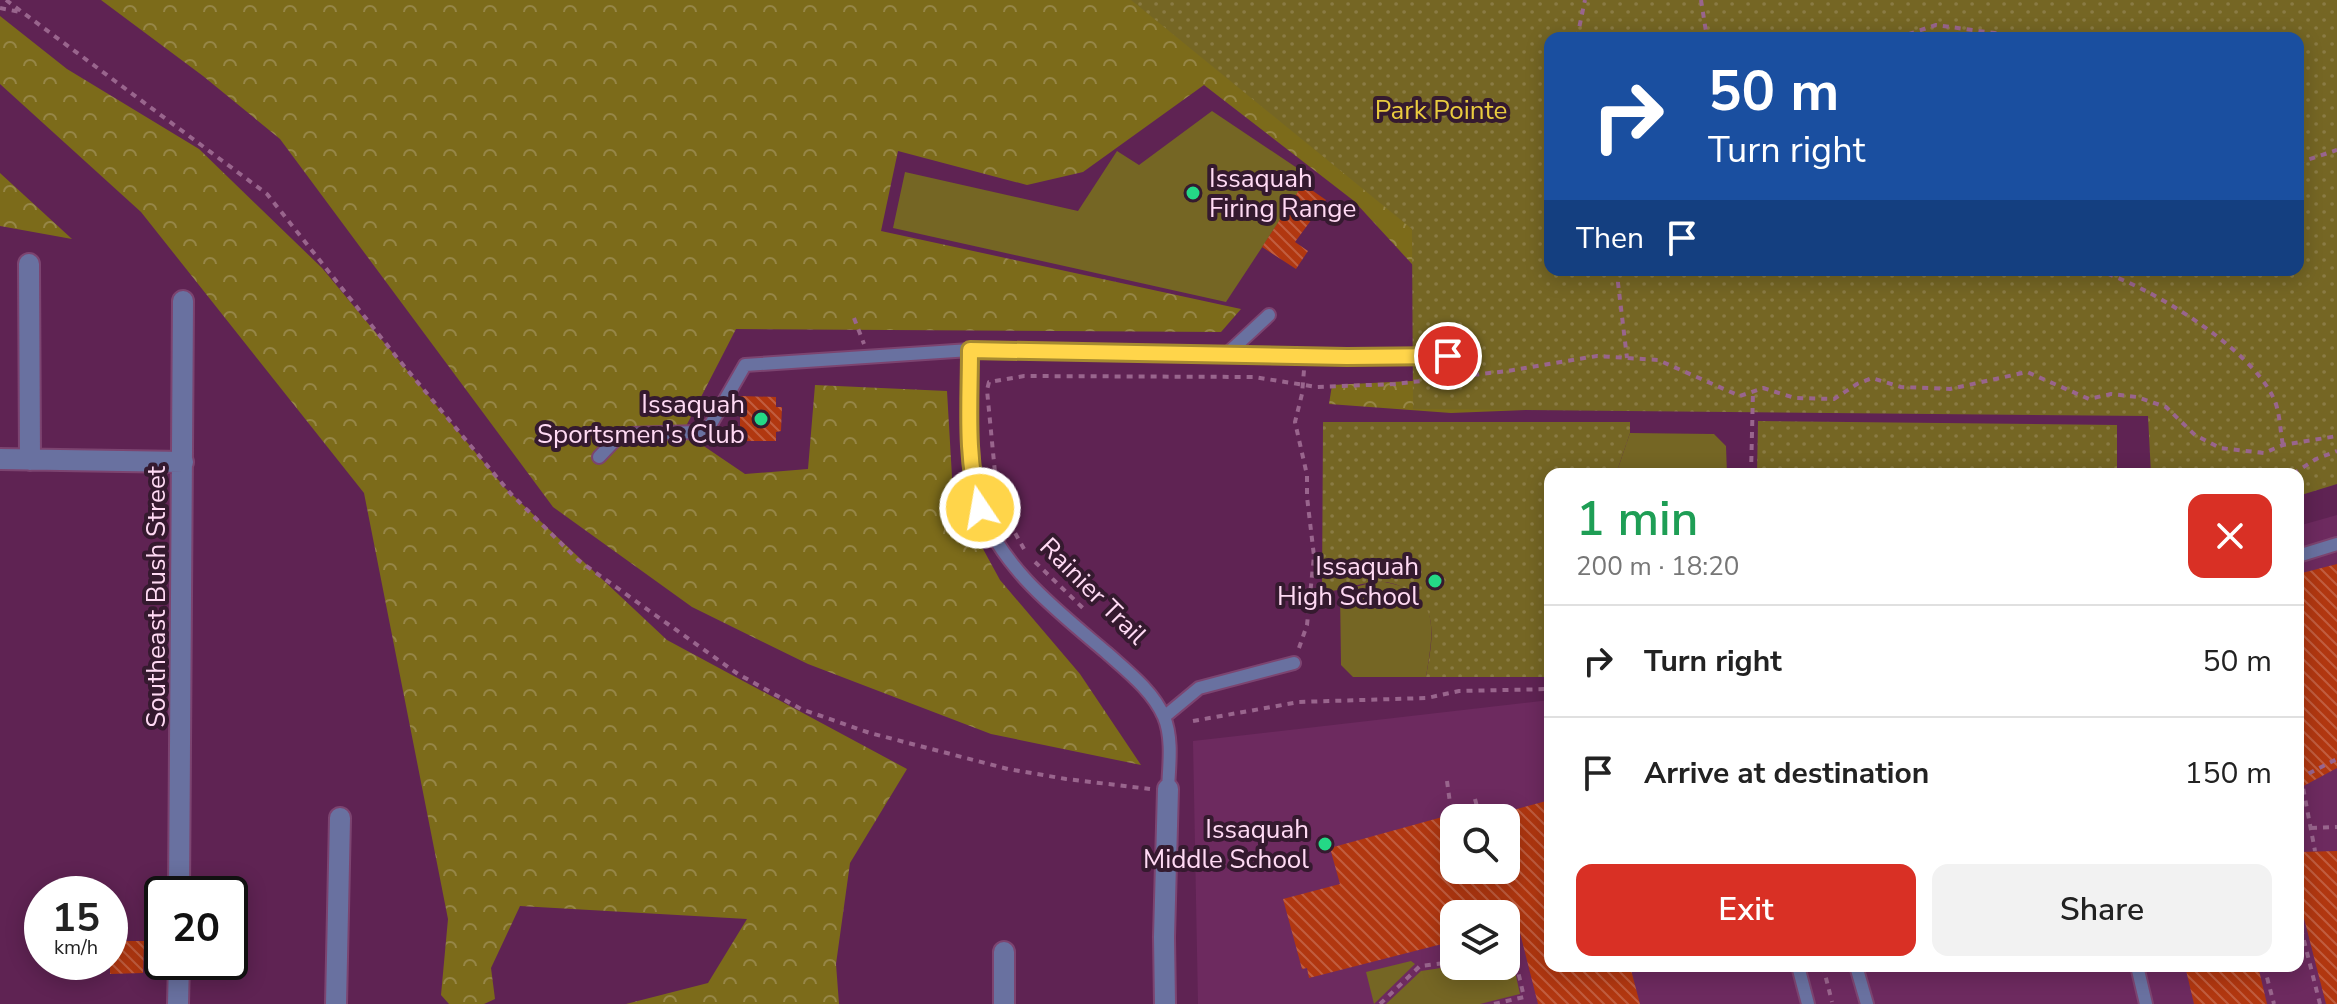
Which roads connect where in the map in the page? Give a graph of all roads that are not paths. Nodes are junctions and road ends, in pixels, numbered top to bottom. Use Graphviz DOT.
graph roads {
  1 [pos="29,264"];
  2 [pos="183,301"];
  3 [pos="1269,315"];
  4 [pos="970,350"];
  5 [pos="1228,353"];
  6 [pos="1448,356"];
  7 [pos="599,457"];
  8 [pos="0,459"];
  9 [pos="30,460"];
  10 [pos="183,462"];
  11 [pos="2337,544"];
  12 [pos="2304,554"];
  13 [pos="1294,663"];
  14 [pos="1164,717"];
  15 [pos="1168,789"];
  16 [pos="340,818"];
  17 [pos="179,876"];
  18 [pos="1004,952"];
  19 [pos="1800,972"];
  20 [pos="1858,972"];
  21 [pos="2138,972"];
  22 [pos="179,980"];
  23 [pos="178,1004"];
  24 [pos="336,1004"];
  25 [pos="1004,1004"];
  26 [pos="1165,1004"];
  27 [pos="1808,1004"];
  28 [pos="1867,1004"];
  29 [pos="2146,1004"];
  1 -- 9 [label="street"];
  2 -- 10 [label="street, Southeast Bush Street"];
  3 -- 5 [label="lane"];
  4 -- 5 [label="lane"];
  4 -- 7 [label="lane"];
  4 -- 14 [label="lane"];
  5 -- 6 [label="lane"];
  8 -- 9 [label="street"];
  9 -- 10 [label="street"];
  10 -- 17 [label="street, Southeast Bush Street"];
  11 -- 12 [label="lane"];
  13 -- 14 [label="lane"];
  14 -- 15 [label="lane"];
  15 -- 26 [label="street"];
  16 -- 24 [label="street"];
  18 -- 25 [label="street"];
  19 -- 27 [label="lane"];
  20 -- 28 [label="lane"];
  21 -- 29 [label="lane"];
  22 -- 23 [label="street"];
}
